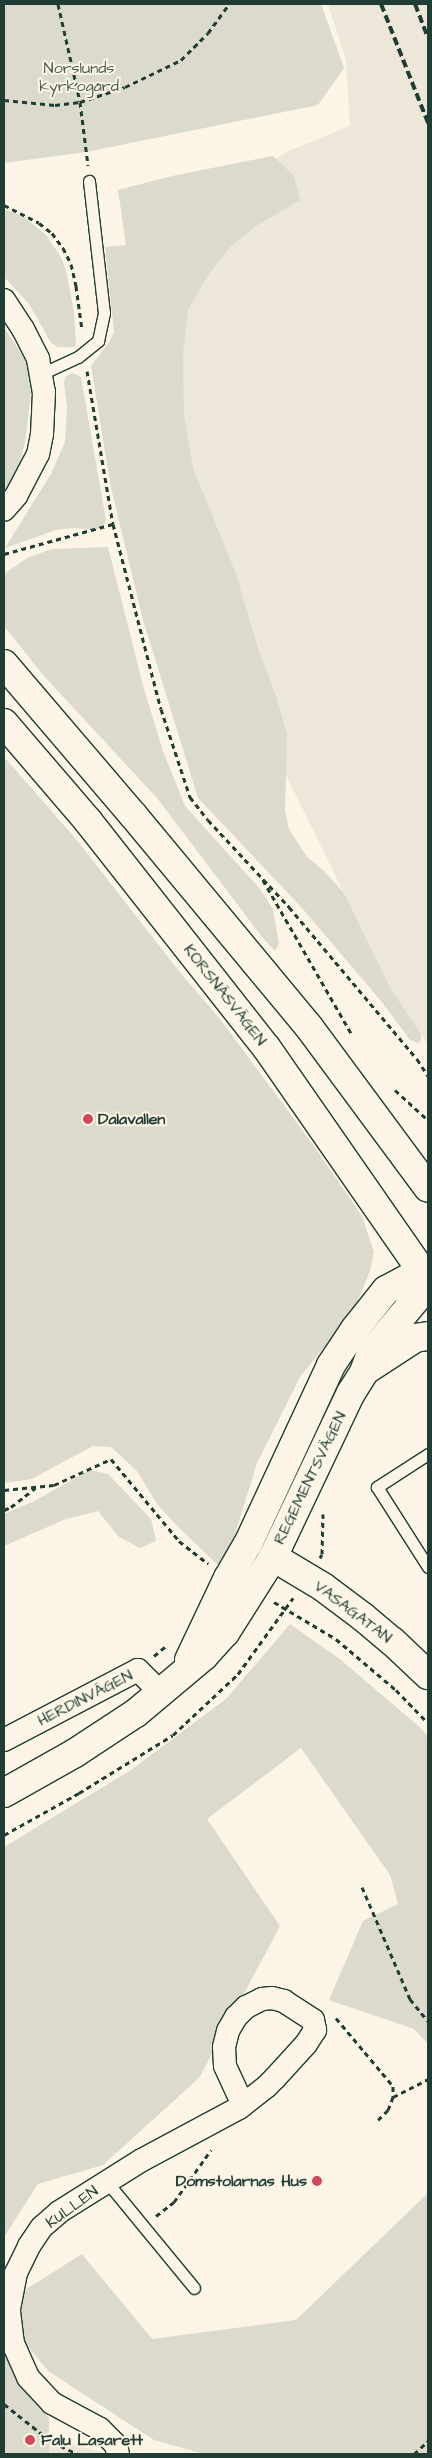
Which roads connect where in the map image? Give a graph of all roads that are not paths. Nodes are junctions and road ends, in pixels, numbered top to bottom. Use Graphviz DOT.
graph roads {
  1 [pos="89,181"];
  2 [pos="4,300"];
  3 [pos="41,374"];
  4 [pos="4,510"];
  5 [pos="4,664"];
  6 [pos="4,723"];
  7 [pos="428,1188"];
  8 [pos="385,1218"];
  9 [pos="428,1280"];
  10 [pos="386,1290"];
  11 [pos="428,1336"];
  12 [pos="364,1372"];
  13 [pos="428,1454"];
  14 [pos="248,1544"];
  15 [pos="428,1546"];
  16 [pos="418,1553"];
  17 [pos="273,1557"];
  18 [pos="428,1567"];
  19 [pos="422,1665"];
  20 [pos="184,1671"];
  21 [pos="160,1693"];
  22 [pos="4,1740"];
  23 [pos="4,1793"];
  24 [pos="243,2105"];
  25 [pos="107,2182"];
  26 [pos="194,2288"];
  27 [pos="118,2454"];
  1 -- 3 [label="lane"];
  2 -- 3 [label="street"];
  3 -- 4 [label="street"];
  5 -- 7 [label="main road"];
  6 -- 8 [label="main road, KORSNÄSVÄGEN"];
  8 -- 9 [label="main road, KORSNÄSVÄGEN"];
  8 -- 10 [label="main road"];
  9 -- 10 [label="main road"];
  9 -- 12 [label="main road, REGEMENTSVÄGEN"];
  10 -- 14 [label="main road, REGEMENTSVÄGEN"];
  11 -- 12 [label="main road"];
  12 -- 17 [label="main road, REGEMENTSVÄGEN"];
  13 -- 16 [label="lane"];
  14 -- 17 [label="main road, VASAGATAN"];
  14 -- 20 [label="main road, REGEMENTSVÄGEN"];
  15 -- 16 [label="lane"];
  16 -- 18 [label="lane"];
  17 -- 19 [label="main road, VASAGATAN"];
  17 -- 20 [label="main road, REGEMENTSVÄGEN"];
  20 -- 21 [label="main road, REGEMENTSVÄGEN"];
  21 -- 22 [label="street, HERDINVÄGEN"];
  21 -- 23 [label="main road, REGEMENTSVÄGEN"];
  24 -- 24 [label="street, KULLEN"];
  24 -- 25 [label="street, KULLEN"];
  25 -- 26 [label="lane"];
  25 -- 27 [label="street, KULLEN"];
}
